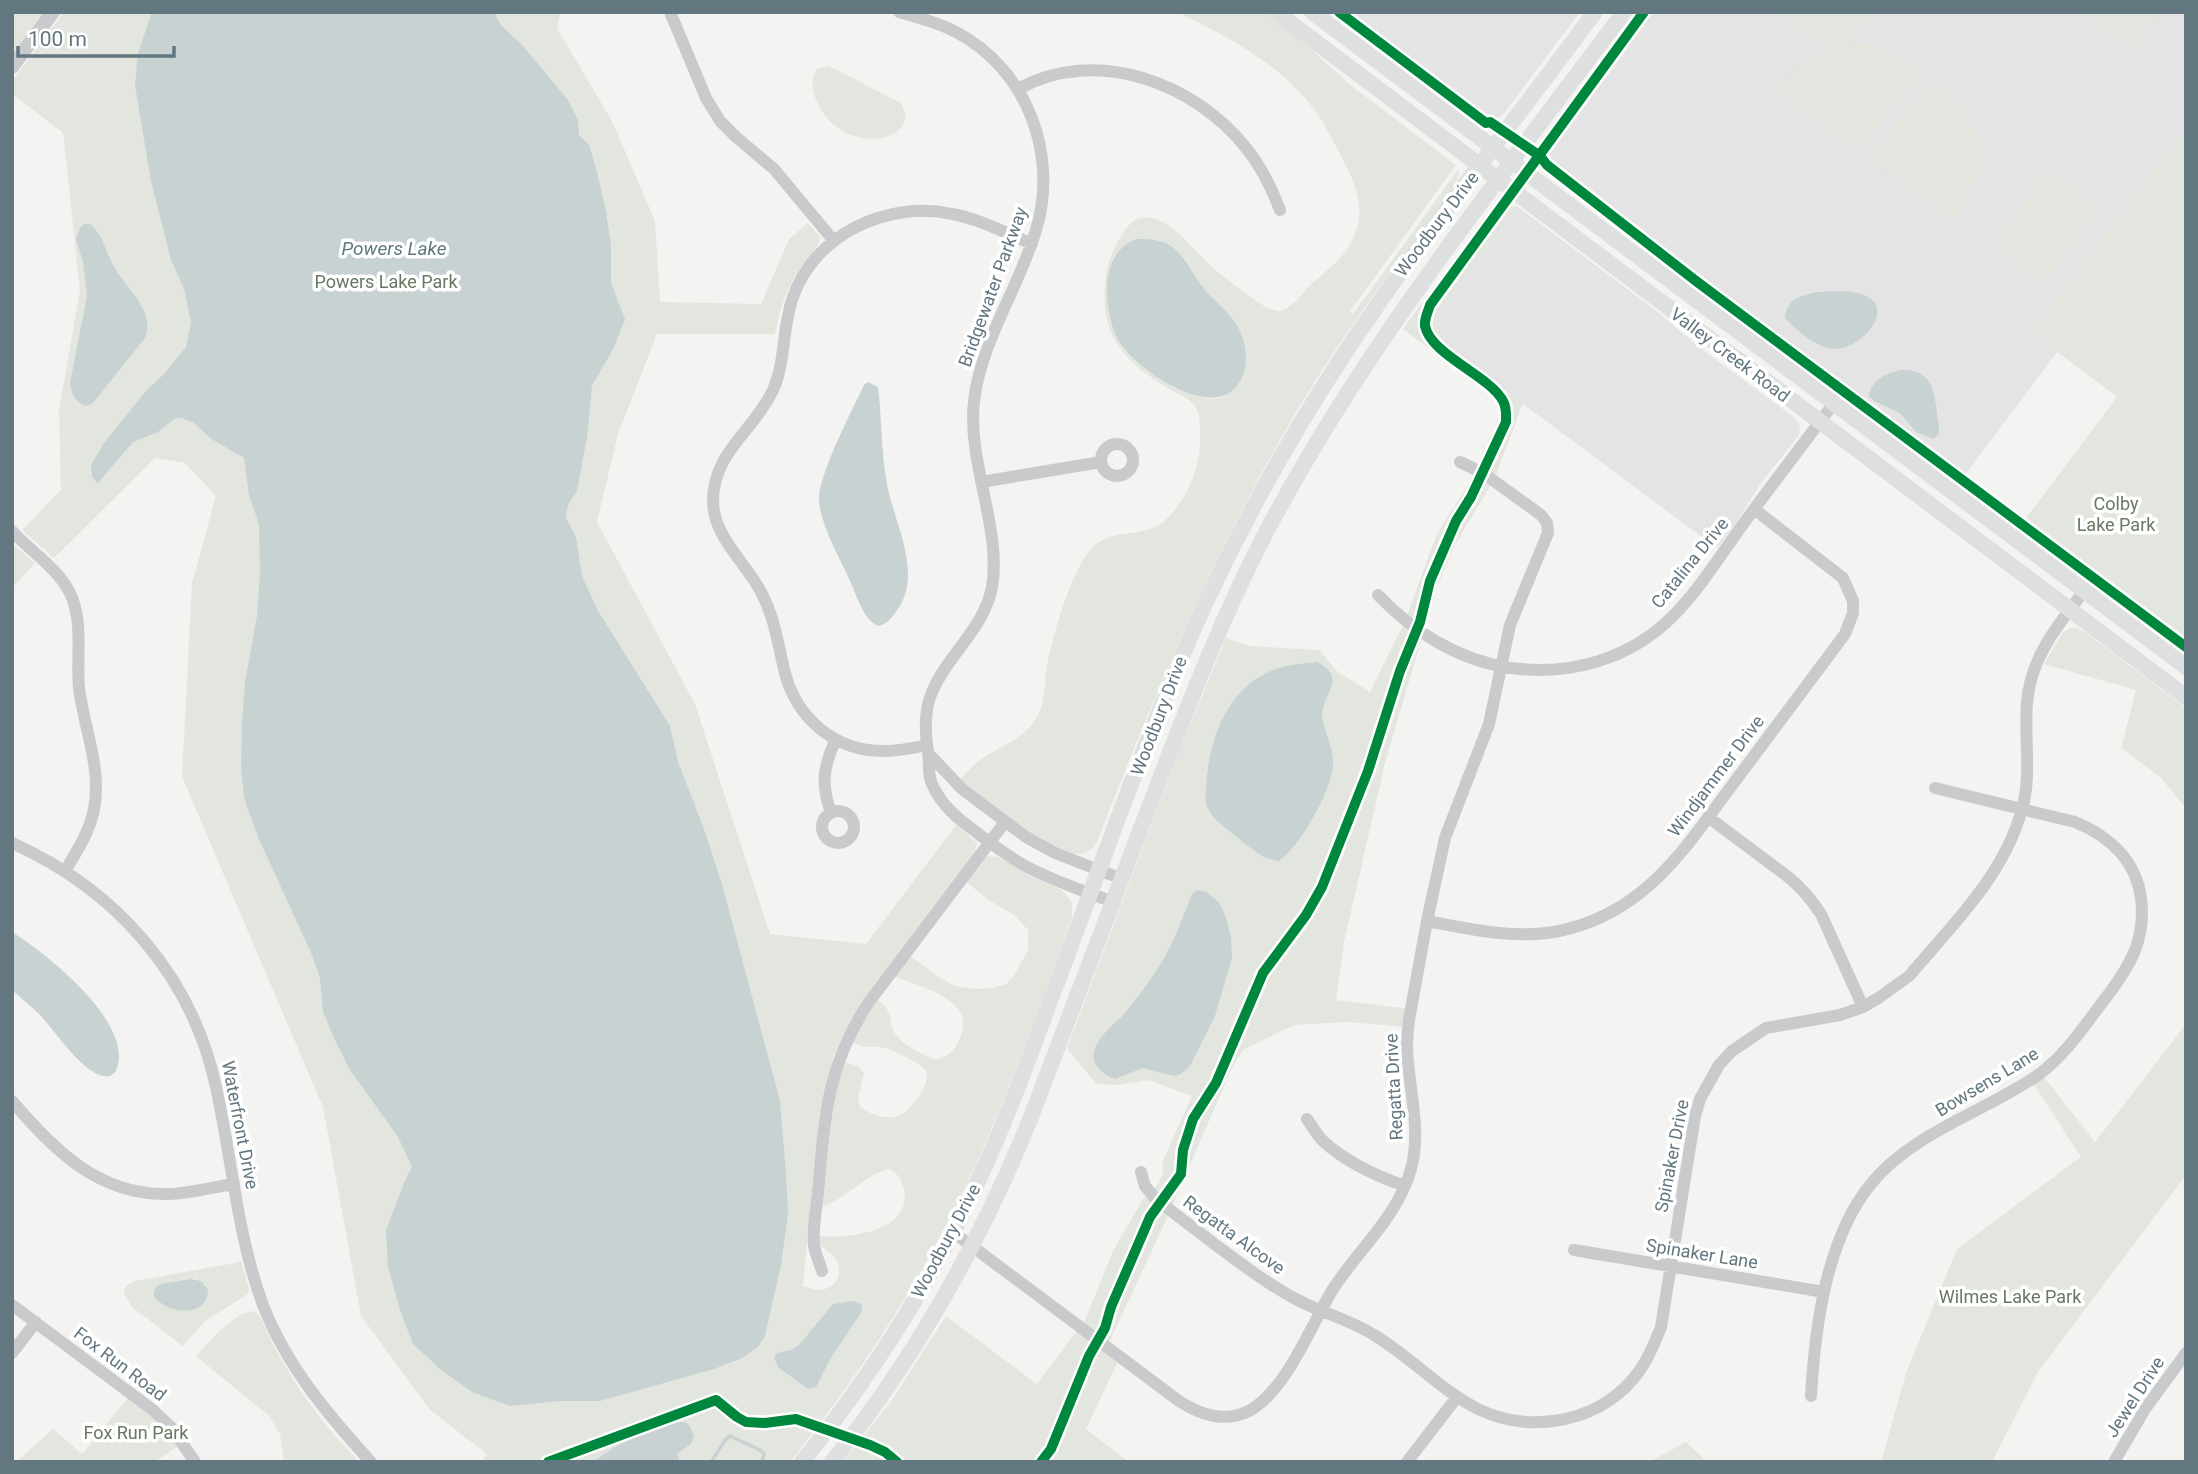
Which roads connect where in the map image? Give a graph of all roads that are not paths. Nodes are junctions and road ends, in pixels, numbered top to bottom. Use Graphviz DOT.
graph roads {
  1 [pos="53,12"];
  2 [pos="670,12"];
  3 [pos="899,12"];
  4 [pos="1276,12"];
  5 [pos="1312,12"];
  6 [pos="1595,12"];
  7 [pos="1624,12"];
  8 [pos="929,16"];
  9 [pos="12,67"];
  10 [pos="1018,89"];
  11 [pos="1494,148"];
  12 [pos="1512,162"];
  13 [pos="1480,167"];
  14 [pos="1498,181"];
  15 [pos="1280,210"];
  16 [pos="834,241"];
  17 [pos="1031,244"];
  18 [pos="1834,403"];
  19 [pos="1820,422"];
  20 [pos="1101,462"];
  21 [pos="1460,462"];
  22 [pos="981,482"];
  23 [pos="1754,509"];
  24 [pos="12,531"];
  25 [pos="2084,591"];
  26 [pos="1378,595"];
  27 [pos="2070,610"];
  28 [pos="1500,666"];
  29 [pos="2186,667"];
  30 [pos="2186,697"];
  31 [pos="835,741"];
  32 [pos="928,750"];
  33 [pos="1935,788"];
  34 [pos="2023,808"];
  35 [pos="831,813"];
  36 [pos="1708,817"];
  37 [pos="1005,822"];
  38 [pos="989,842"];
  39 [pos="12,843"];
  40 [pos="65,871"];
  41 [pos="1100,871"];
  42 [pos="1122,879"];
  43 [pos="1091,894"];
  44 [pos="1113,902"];
  45 [pos="1427,921"];
  46 [pos="1863,1007"];
  47 [pos="12,1101"];
  48 [pos="1307,1119"];
  49 [pos="1140,1172"];
  50 [pos="234,1184"];
  51 [pos="1405,1186"];
  52 [pos="953,1232"];
  53 [pos="972,1246"];
  54 [pos="1574,1250"];
  55 [pos="1671,1267"];
  56 [pos="822,1271"];
  57 [pos="1824,1292"];
  58 [pos="12,1305"];
  59 [pos="1320,1312"];
  60 [pos="36,1322"];
  61 [pos="12,1353"];
  62 [pos="2186,1353"];
  63 [pos="1811,1396"];
  64 [pos="1457,1397"];
  65 [pos="195,1462"];
  66 [pos="371,1462"];
  67 [pos="802,1462"];
  68 [pos="832,1462"];
  69 [pos="1407,1462"];
  70 [pos="2114,1462"];
  1 -- 9 [label="street"];
  2 -- 16 [label="street"];
  3 -- 8 [label="street, Bridgewater Parkway"];
  4 -- 13 [label="main road, Valley Creek Road"];
  5 -- 11 [label="main road, Valley Creek Road"];
  6 -- 11 [label="main road, Woodbury Drive"];
  7 -- 12 [label="main road, Woodbury Drive"];
  8 -- 10 [label="street, Bridgewater Parkway"];
  10 -- 15 [label="street"];
  10 -- 17 [label="street, Bridgewater Parkway"];
  11 -- 12 [label="main road, Valley Creek Road"];
  11 -- 13 [label="main road, Woodbury Drive"];
  12 -- 14 [label="main road, Woodbury Drive"];
  12 -- 18 [label="main road, Valley Creek Road"];
  13 -- 14 [label="main road, Valley Creek Road"];
  13 -- 41 [label="main road, Woodbury Drive"];
  14 -- 19 [label="main road, Valley Creek Road"];
  14 -- 42 [label="main road, Woodbury Drive"];
  16 -- 17 [label="street"];
  16 -- 31 [label="street"];
  17 -- 22 [label="street, Bridgewater Parkway"];
  18 -- 19 [label="street, Catalina Drive"];
  18 -- 25 [label="main road, Valley Creek Road"];
  19 -- 23 [label="street, Catalina Drive"];
  19 -- 27 [label="main road, Valley Creek Road"];
  20 -- 22 [label="street"];
  21 -- 28 [label="street, Regatta Drive"];
  22 -- 32 [label="street, Bridgewater Parkway"];
  23 -- 28 [label="street, Catalina Drive"];
  23 -- 36 [label="street, Windjammer Drive"];
  24 -- 40 [label="street"];
  25 -- 27 [label="street, Spinaker Drive"];
  25 -- 29 [label="main road, Valley Creek Road"];
  26 -- 28 [label="street, Catalina Drive"];
  27 -- 30 [label="main road, Valley Creek Road"];
  27 -- 34 [label="street, Spinaker Drive"];
  28 -- 45 [label="street, Regatta Drive"];
  31 -- 32 [label="street"];
  31 -- 35 [label="street"];
  32 -- 37 [label="street"];
  32 -- 38 [label="street, Bridgewater Parkway"];
  33 -- 34 [label="street, Bowsens Lane"];
  34 -- 46 [label="street, Spinaker Drive"];
  34 -- 57 [label="street, Bowsens Lane"];
  36 -- 45 [label="street, Windjammer Drive"];
  36 -- 46 [label="street"];
  37 -- 38 [label="street"];
  37 -- 41 [label="street"];
  38 -- 43 [label="street, Bridgewater Parkway"];
  38 -- 56 [label="street"];
  39 -- 40 [label="street, Waterfront Drive"];
  40 -- 50 [label="street, Waterfront Drive"];
  41 -- 42 [label="street"];
  41 -- 43 [label="main road, Woodbury Drive"];
  42 -- 44 [label="main road, Woodbury Drive"];
  43 -- 44 [label="street, Bridgewater Parkway"];
  43 -- 52 [label="main road, Woodbury Drive"];
  44 -- 53 [label="main road, Woodbury Drive"];
  45 -- 51 [label="street, Regatta Drive"];
  46 -- 55 [label="street, Spinaker Drive"];
  47 -- 50 [label="street"];
  48 -- 51 [label="street"];
  49 -- 59 [label="street, Regatta Alcove"];
  50 -- 66 [label="street, Waterfront Drive"];
  51 -- 59 [label="street, Regatta Drive"];
  52 -- 53 [label="street, Regatta Drive"];
  52 -- 67 [label="main road, Woodbury Drive"];
  53 -- 59 [label="street, Regatta Drive"];
  53 -- 68 [label="main road, Woodbury Drive"];
  54 -- 55 [label="street, Spinaker Lane"];
  55 -- 57 [label="street, Spinaker Lane"];
  55 -- 64 [label="street, Spinaker Drive"];
  57 -- 63 [label="street, Bowsens Lane"];
  58 -- 60 [label="street, Fox Run Road"];
  59 -- 64 [label="street, Spinaker Drive"];
  60 -- 61 [label="street"];
  60 -- 65 [label="street, Fox Run Road"];
  62 -- 70 [label="street, Jewel Drive"];
  64 -- 69 [label="street"];
}
